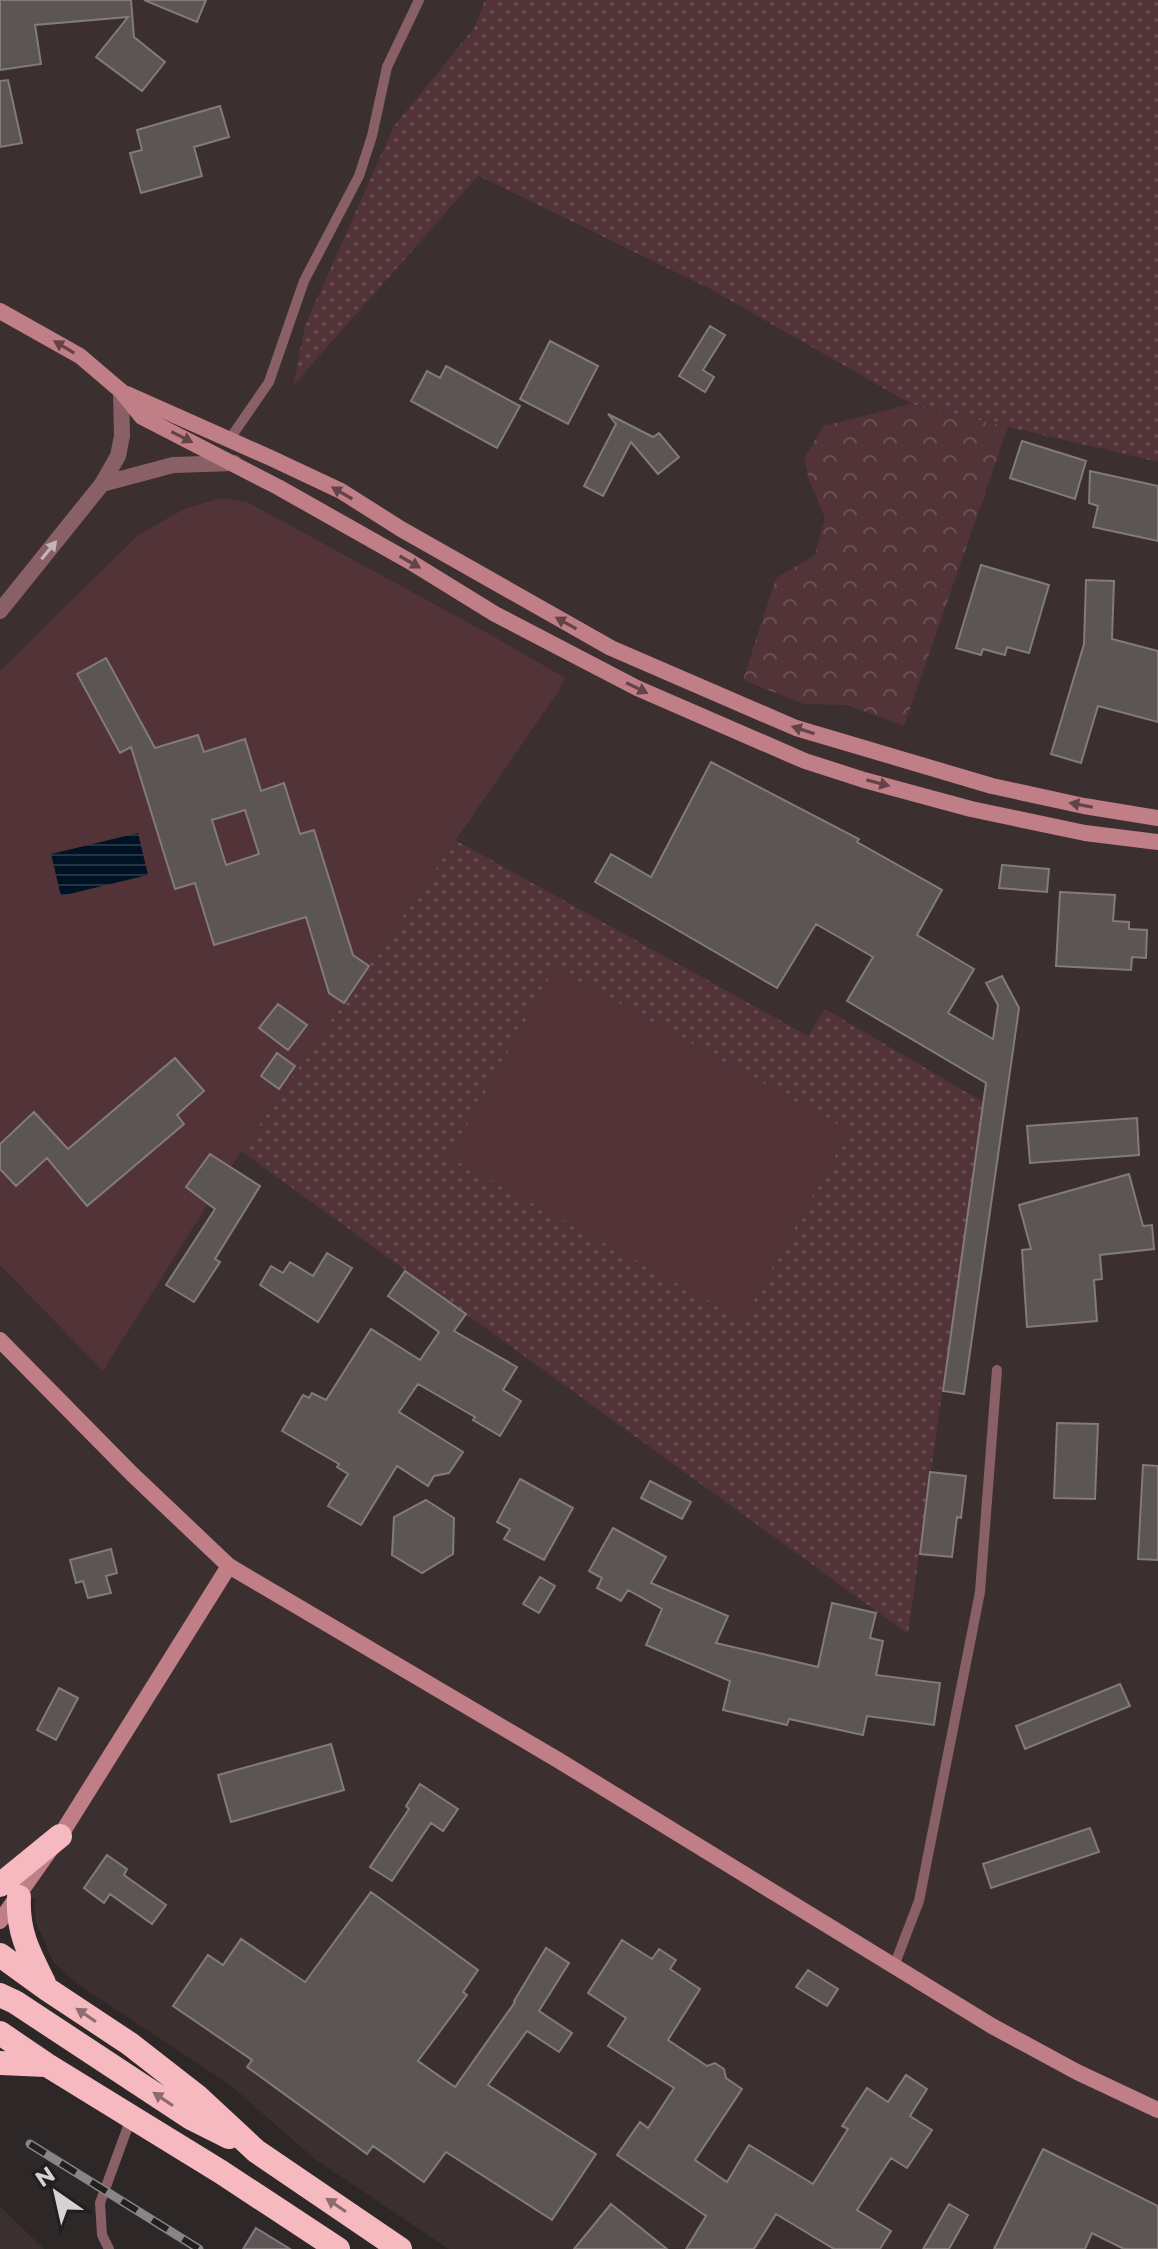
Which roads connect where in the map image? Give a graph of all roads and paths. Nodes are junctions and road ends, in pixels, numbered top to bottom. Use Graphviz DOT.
graph roads {
  1 [pos="419,0"];
  2 [pos="0,311"];
  3 [pos="121,391"];
  4 [pos="229,440"];
  5 [pos="234,463"];
  6 [pos="102,484"];
  7 [pos="0,611"];
  8 [pos="1158,818"];
  9 [pos="1158,842"];
  10 [pos="0,1340"];
  11 [pos="997,1370"];
  12 [pos="229,1566"];
  13 [pos="60,1836"];
  14 [pos="10,1891"];
  15 [pos="0,1921"];
  16 [pos="0,1955"];
  17 [pos="894,1966"];
  18 [pos="47,1989"];
  19 [pos="0,1995"];
  20 [pos="0,2033"];
  21 [pos="0,2063"];
  22 [pos="47,2065"];
  23 [pos="1158,2110"];
  24 [pos="132,2116"];
  25 [pos="256,2151"];
  26 [pos="109,2249"];
  27 [pos="338,2249"];
  28 [pos="400,2249"];
  1 -- 4 [label="lane"];
  3 -- 2 [label="street, one-way"];
  3 -- 4 [label="street"];
  3 -- 5 [label="street, one-way"];
  3 -- 6 [label="street"];
  8 -- 4 [label="street, one-way"];
  5 -- 6 [label="street"];
  5 -- 9 [label="street, one-way"];
  7 -- 6 [label="street, one-way"];
  10 -- 12 [label="street"];
  11 -- 17 [label="lane"];
  12 -- 13 [label="street"];
  12 -- 17 [label="street"];
  13 -- 14 [label="highway"];
  14 -- 15 [label="street"];
  14 -- 18 [label="highway"];
  16 -- 18 [label="highway"];
  17 -- 23 [label="street"];
  25 -- 18 [label="highway, one-way"];
  25 -- 19 [label="highway, one-way"];
  20 -- 22 [label="highway"];
  21 -- 22 [label="highway"];
  22 -- 24 [label="highway"];
  24 -- 26 [label="lane"];
  24 -- 27 [label="highway"];
  28 -- 25 [label="highway, one-way"];
}
